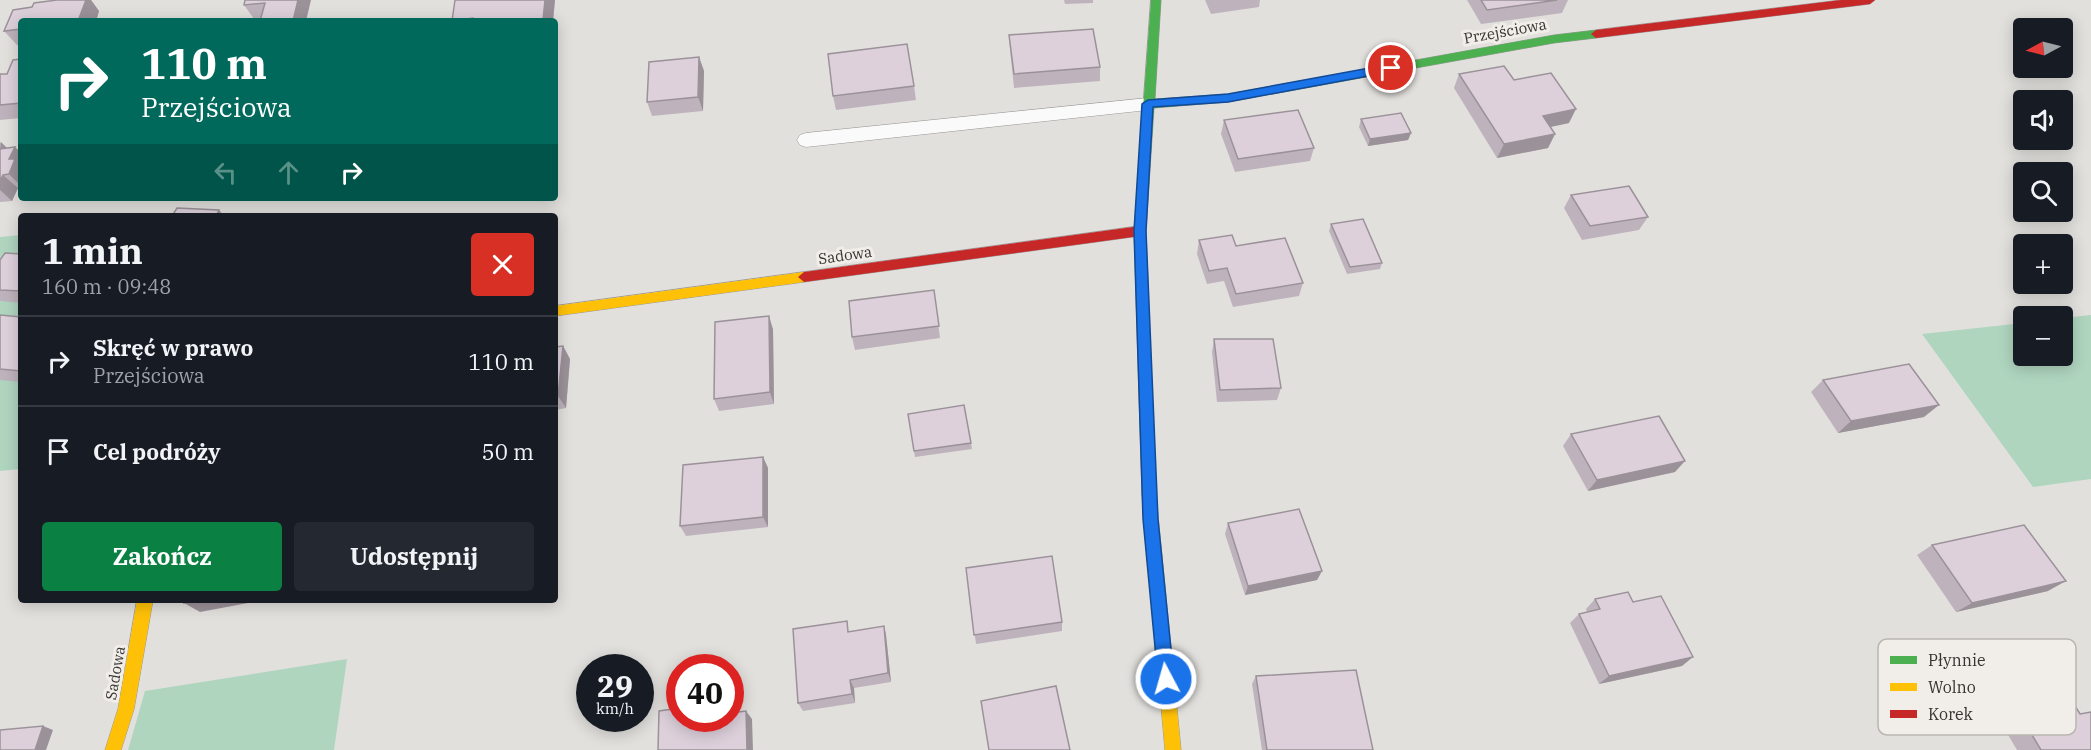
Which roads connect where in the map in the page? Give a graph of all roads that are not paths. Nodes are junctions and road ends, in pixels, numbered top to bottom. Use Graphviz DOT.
graph roads {
  1 [pos="1156,0"];
  2 [pos="1870,0"];
  3 [pos="1148,104"];
  4 [pos="806,140"];
  5 [pos="1140,231"];
  6 [pos="558,311"];
  7 [pos="144,603"];
  8 [pos="113,750"];
  9 [pos="1173,750"];
  1 -- 3 [label="street"];
  2 -- 3 [label="street, Przejściowa"];
  3 -- 4 [label="lane"];
  3 -- 5 [label="street"];
  5 -- 6 [label="street, Sadowa"];
  5 -- 9 [label="street"];
  7 -- 8 [label="street, Sadowa"];
}
